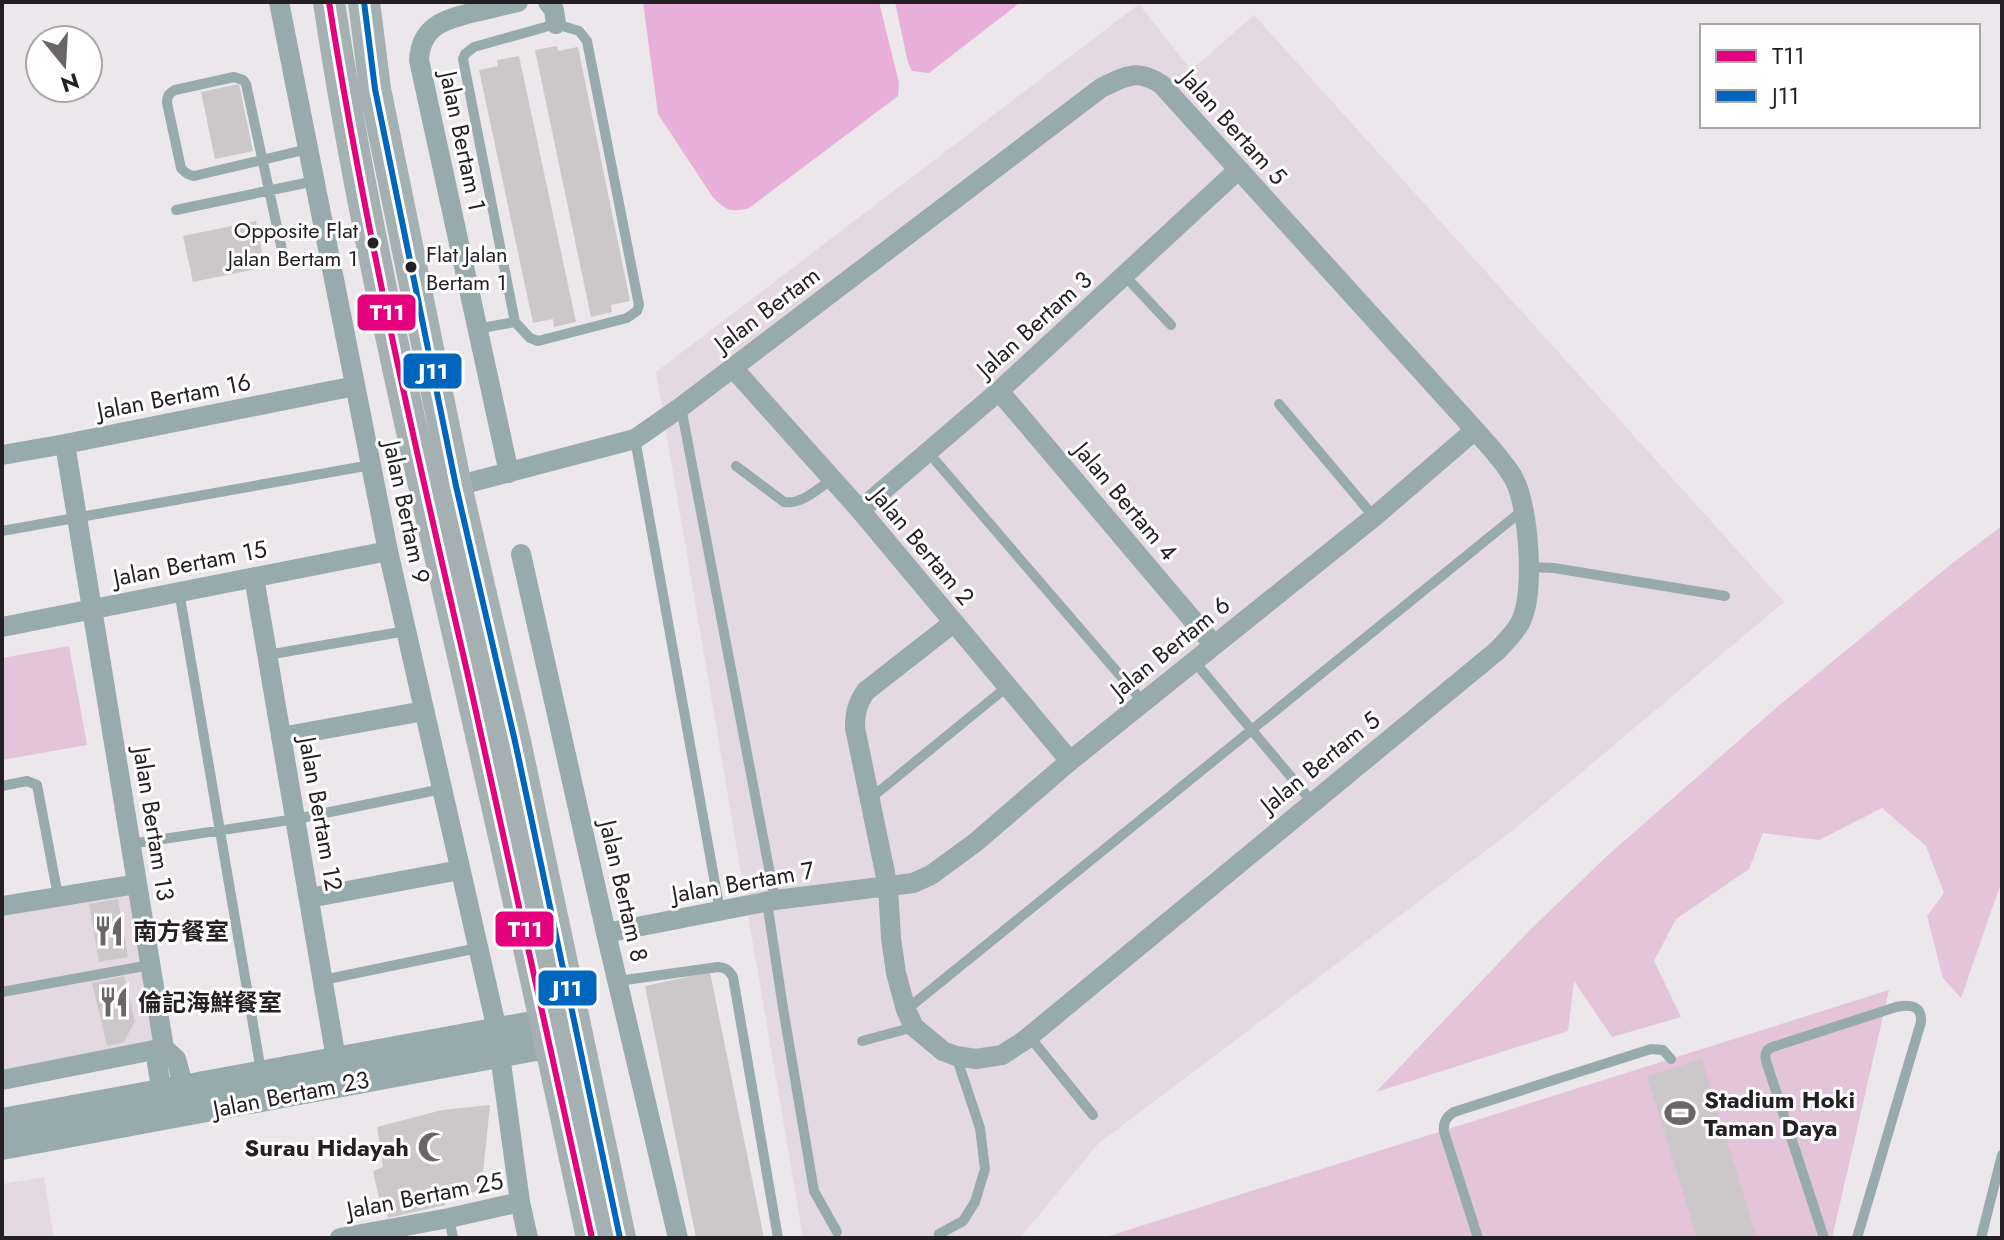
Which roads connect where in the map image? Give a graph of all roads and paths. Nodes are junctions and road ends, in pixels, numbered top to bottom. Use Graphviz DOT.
graph roads {
  1 [pos="279,2"];
  2 [pos="329,2"];
  3 [pos="364,2"];
  4 [pos="518,2"];
  5 [pos="548,2"];
  6 [pos="556,24"];
  7 [pos="1101,88"];
  8 [pos="308,149"];
  9 [pos="262,159"];
  10 [pos="1238,170"];
  11 [pos="315,181"];
  12 [pos="269,191"];
  13 [pos="176,210"];
  14 [pos="284,259"];
  15 [pos="1125,276"];
  16 [pos="515,322"];
  17 [pos="1171,325"];
  18 [pos="477,329"];
  19 [pos="733,368"];
  20 [pos="355,386"];
  21 [pos="999,391"];
  22 [pos="1279,404"];
  23 [pos="681,407"];
  24 [pos="1475,430"];
  25 [pos="635,439"];
  26 [pos="65,444"];
  27 [pos="928,452"];
  28 [pos="2,455"];
  29 [pos="371,465"];
  30 [pos="736,466"];
  31 [pos="509,473"];
  32 [pos="832,479"];
  33 [pos="441,490"];
  34 [pos="1525,509"];
  35 [pos="860,510"];
  36 [pos="1374,517"];
  37 [pos="77,518"];
  38 [pos="2,531"];
  39 [pos="388,551"];
  40 [pos="521,554"];
  41 [pos="1528,567"];
  42 [pos="254,577"];
  43 [pos="179,591"];
  44 [pos="1725,596"];
  45 [pos="92,608"];
  46 [pos="953,623"];
  47 [pos="2,627"];
  48 [pos="406,631"];
  49 [pos="1214,645"];
  50 [pos="267,655"];
  51 [pos="1194,661"];
  52 [pos="1008,686"];
  53 [pos="1143,702"];
  54 [pos="424,711"];
  55 [pos="1251,729"];
  56 [pos="281,737"];
  57 [pos="1070,761"];
  58 [pos="2,786"];
  59 [pos="442,789"];
  60 [pos="871,798"];
  61 [pos="1312,802"];
  62 [pos="296,819"];
  63 [pos="218,830"];
  64 [pos="130,844"];
  65 [pos="460,870"];
  66 [pos="137,884"];
  67 [pos="888,887"];
  68 [pos="58,896"];
  69 [pos="309,898"];
  70 [pos="771,901"];
  71 [pos="2,906"];
  72 [pos="720,911"];
  73 [pos="606,933"];
  74 [pos="478,948"];
  75 [pos="150,965"];
  76 [pos="323,980"];
  77 [pos="618,981"];
  78 [pos="2,992"];
  79 [pos="910,1018"];
  80 [pos="563,1030"];
  81 [pos="1029,1036"];
  82 [pos="862,1041"];
  83 [pos="498,1042"];
  84 [pos="164,1048"];
  85 [pos="956,1056"];
  86 [pos="336,1059"];
  87 [pos="1671,1059"];
  88 [pos="261,1073"];
  89 [pos="2,1080"];
  90 [pos="171,1099"];
  91 [pos="1093,1115"];
  92 [pos="2,1121"];
  93 [pos="2,1147"];
  94 [pos="2002,1155"];
  95 [pos="520,1202"];
  96 [pos="451,1228"];
  97 [pos="837,1232"];
  98 [pos="939,1234"];
  99 [pos="370,1235"];
  100 [pos="340,1238"];
  101 [pos="528,1238"];
  102 [pos="592,1238"];
  103 [pos="620,1238"];
  104 [pos="678,1238"];
  105 [pos="778,1238"];
  106 [pos="1478,1238"];
  107 [pos="1824,1238"];
  108 [pos="1857,1238"];
  109 [pos="1981,1238"];
  1 -- 8 [label="street, Jalan Bertam 9"];
  2 -- 33 [label="main road"];
  3 -- 33 [label="main road"];
  4 -- 18 [label="street, Jalan Bertam 1"];
  5 -- 6 [label="street"];
  6 -- 16 [label="lane"];
  6 -- 16 [label="lane"];
  7 -- 10 [label="street, Jalan Bertam 5"];
  7 -- 19 [label="street, Jalan Bertam"];
  8 -- 9 [label="lane"];
  8 -- 11 [label="street, Jalan Bertam 9"];
  9 -- 9 [label="lane"];
  9 -- 12 [label="lane"];
  10 -- 15 [label="street, Jalan Bertam 3"];
  10 -- 24 [label="street, Jalan Bertam 5"];
  11 -- 12 [label="lane"];
  11 -- 20 [label="street, Jalan Bertam 9"];
  12 -- 13 [label="lane"];
  12 -- 14 [label="lane"];
  15 -- 17 [label="lane"];
  15 -- 21 [label="street, Jalan Bertam 3"];
  16 -- 18 [label="lane"];
  18 -- 31 [label="street, Jalan Bertam 1"];
  19 -- 23 [label="street, Jalan Bertam"];
  19 -- 32 [label="street, Jalan Bertam 2"];
  20 -- 26 [label="street, Jalan Bertam 16"];
  20 -- 29 [label="street, Jalan Bertam 9"];
  21 -- 27 [label="street, Jalan Bertam 3"];
  21 -- 49 [label="street, Jalan Bertam 4"];
  22 -- 36 [label="lane"];
  23 -- 25 [label="street, Jalan Bertam"];
  23 -- 70 [label="lane"];
  24 -- 34 [label="street, Jalan Bertam 5"];
  24 -- 36 [label="street, Jalan Bertam 6"];
  25 -- 31 [label="street, Jalan Bertam"];
  25 -- 72 [label="lane"];
  26 -- 28 [label="street, Jalan Bertam 16"];
  26 -- 37 [label="street, Jalan Bertam 13"];
  27 -- 35 [label="street, Jalan Bertam 3"];
  27 -- 53 [label="lane"];
  29 -- 37 [label="lane"];
  29 -- 39 [label="street, Jalan Bertam 9"];
  30 -- 32 [label="lane"];
  31 -- 33 [label="street, Jalan Bertam"];
  32 -- 35 [label="street, Jalan Bertam 2"];
  33 -- 80 [label="main road"];
  34 -- 41 [label="street, Jalan Bertam 5"];
  34 -- 55 [label="lane"];
  35 -- 46 [label="street, Jalan Bertam 2"];
  36 -- 49 [label="street, Jalan Bertam 6"];
  37 -- 38 [label="lane"];
  37 -- 45 [label="street, Jalan Bertam 13"];
  39 -- 42 [label="street, Jalan Bertam 15"];
  39 -- 48 [label="street, Jalan Bertam 9"];
  40 -- 73 [label="street, Jalan Bertam 8"];
  41 -- 44 [label="lane"];
  41 -- 61 [label="street, Jalan Bertam 5"];
  42 -- 43 [label="street, Jalan Bertam 15"];
  42 -- 50 [label="street, Jalan Bertam 12"];
  43 -- 45 [label="street, Jalan Bertam 15"];
  43 -- 63 [label="lane"];
  45 -- 47 [label="street, Jalan Bertam 15"];
  45 -- 64 [label="street, Jalan Bertam 13"];
  46 -- 52 [label="street, Jalan Bertam 2"];
  46 -- 60 [label="street"];
  48 -- 50 [label="lane"];
  48 -- 54 [label="street, Jalan Bertam 9"];
  49 -- 51 [label="street, Jalan Bertam 6"];
  50 -- 56 [label="street, Jalan Bertam 12"];
  51 -- 53 [label="street, Jalan Bertam 6"];
  51 -- 55 [label="lane"];
  52 -- 57 [label="street, Jalan Bertam 2"];
  52 -- 60 [label="lane"];
  53 -- 57 [label="street, Jalan Bertam 6"];
  54 -- 56 [label="street"];
  54 -- 59 [label="street, Jalan Bertam 9"];
  55 -- 61 [label="lane"];
  55 -- 79 [label="lane"];
  56 -- 62 [label="street, Jalan Bertam 12"];
  57 -- 67 [label="street, Jalan Bertam 6"];
  58 -- 68 [label="lane"];
  59 -- 62 [label="lane"];
  59 -- 65 [label="street, Jalan Bertam 9"];
  60 -- 67 [label="street"];
  61 -- 81 [label="street, Jalan Bertam 5"];
  62 -- 63 [label="lane"];
  62 -- 69 [label="street, Jalan Bertam 12"];
  63 -- 64 [label="lane"];
  63 -- 88 [label="lane"];
  64 -- 66 [label="street, Jalan Bertam 13"];
  65 -- 69 [label="street"];
  65 -- 74 [label="street, Jalan Bertam 9"];
  66 -- 68 [label="street"];
  66 -- 75 [label="street, Jalan Bertam 13"];
  67 -- 70 [label="street, Jalan Bertam 7"];
  67 -- 79 [label="street"];
  68 -- 71 [label="street"];
  69 -- 76 [label="street, Jalan Bertam 12"];
  70 -- 72 [label="street, Jalan Bertam 7"];
  70 -- 97 [label="lane"];
  72 -- 73 [label="street, Jalan Bertam 7"];
  73 -- 77 [label="street, Jalan Bertam 8"];
  74 -- 76 [label="lane"];
  74 -- 83 [label="street, Jalan Bertam 9"];
  75 -- 78 [label="lane"];
  75 -- 84 [label="street, Jalan Bertam 13"];
  76 -- 86 [label="street, Jalan Bertam 12"];
  77 -- 104 [label="street, Jalan Bertam 8"];
  77 -- 105 [label="lane"];
  79 -- 82 [label="lane"];
  79 -- 85 [label="street"];
  80 -- 83 [label="street, Jalan Bertam 23"];
  80 -- 102 [label="main road"];
  80 -- 103 [label="main road"];
  81 -- 85 [label="street, Jalan Bertam 5"];
  81 -- 91 [label="lane"];
  83 -- 86 [label="street, Jalan Bertam 23"];
  83 -- 90 [label="street, Jalan Bertam 23"];
  83 -- 95 [label="street, Jalan Bertam 9"];
  84 -- 89 [label="street"];
  84 -- 90 [label="street, Jalan Bertam 13"];
  85 -- 98 [label="lane"];
  86 -- 88 [label="street, Jalan Bertam 23"];
  87 -- 106 [label="lane"];
  88 -- 90 [label="street, Jalan Bertam 23"];
  90 -- 92 [label="street, Jalan Bertam 23"];
  90 -- 93 [label="street, Jalan Bertam 23"];
  94 -- 109 [label="lane"];
  95 -- 96 [label="street, Jalan Bertam 25"];
  95 -- 101 [label="street, Jalan Bertam 9"];
  96 -- 99 [label="street, Jalan Bertam 25"];
  99 -- 100 [label="street, Jalan Bertam 25"];
  107 -- 108 [label="lane"];
}
